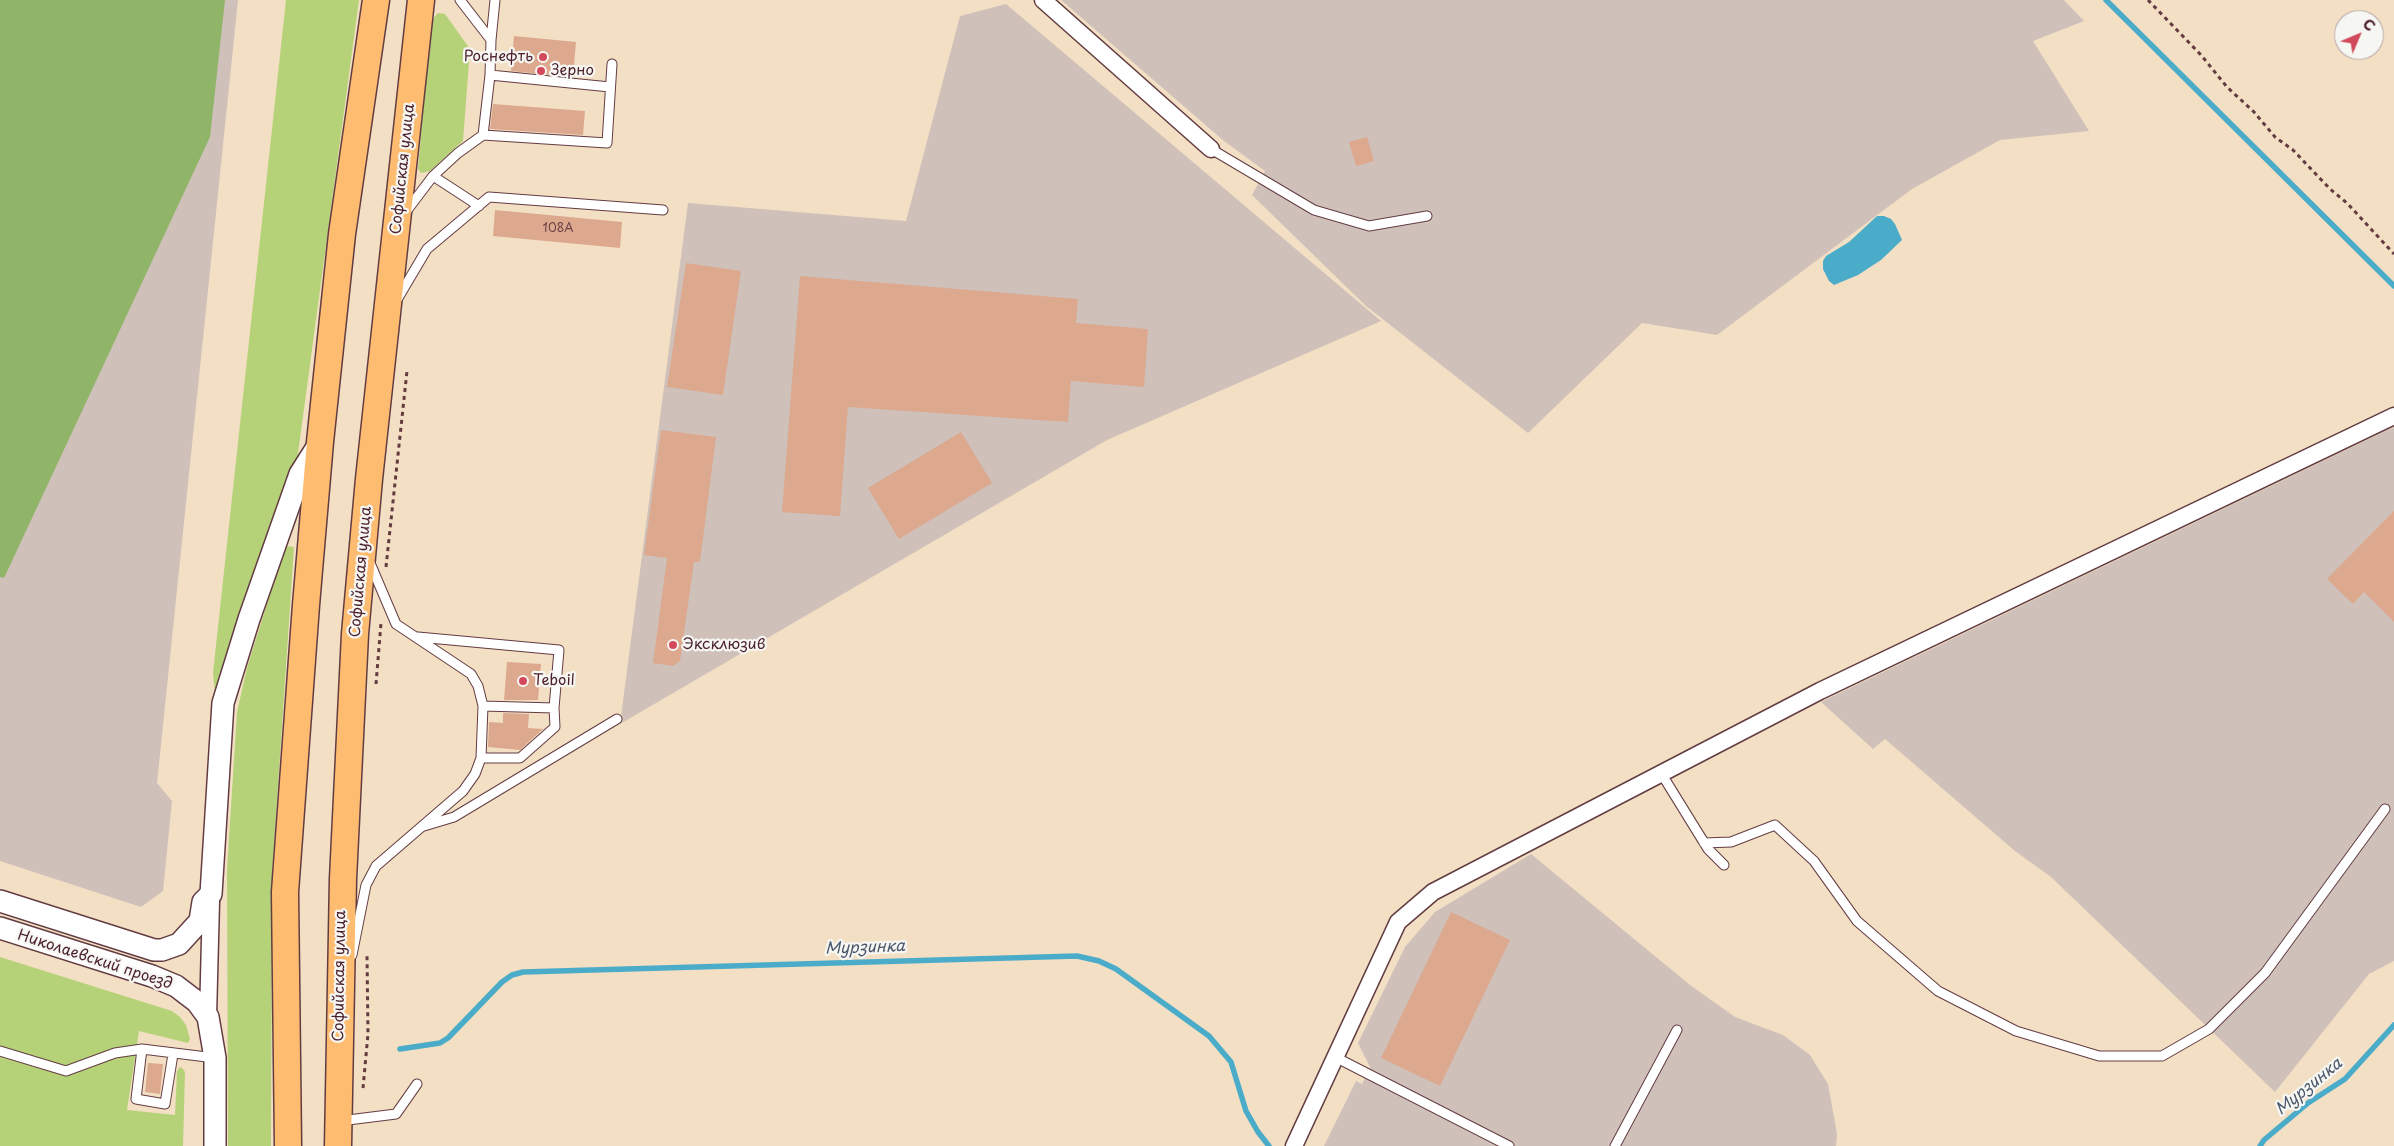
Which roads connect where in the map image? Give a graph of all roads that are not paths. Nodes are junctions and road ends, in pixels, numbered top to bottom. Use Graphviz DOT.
graph roads {
  1 [pos="376,0"];
  2 [pos="421,0"];
  3 [pos="460,0"];
  4 [pos="495,0"];
  5 [pos="1043,0"];
  6 [pos="490,40"];
  7 [pos="612,64"];
  8 [pos="490,75"];
  9 [pos="610,87"];
  10 [pos="483,135"];
  11 [pos="1211,149"];
  12 [pos="433,176"];
  13 [pos="479,206"];
  14 [pos="663,210"];
  15 [pos="1426,216"];
  16 [pos="397,223"];
  17 [pos="386,316"];
  18 [pos="2394,416"];
  19 [pos="320,442"];
  20 [pos="363,545"];
  21 [pos="416,637"];
  22 [pos="483,706"];
  23 [pos="554,708"];
  24 [pos="617,719"];
  25 [pos="480,758"];
  26 [pos="1661,773"];
  27 [pos="2385,809"];
  28 [pos="419,828"];
  29 [pos="1704,843"];
  30 [pos="1724,865"];
  31 [pos="211,894"];
  32 [pos="0,901"];
  33 [pos="0,928"];
  34 [pos="340,971"];
  35 [pos="208,1017"];
  36 [pos="1677,1030"];
  37 [pos="142,1049"];
  38 [pos="0,1051"];
  39 [pos="173,1054"];
  40 [pos="1335,1057"];
  41 [pos="215,1058"];
  42 [pos="417,1084"];
  43 [pos="346,1129"];
  44 [pos="215,1146"];
  45 [pos="288,1146"];
  46 [pos="1294,1146"];
  47 [pos="1509,1146"];
  48 [pos="1615,1146"];
  1 -- 19 [label="main road"];
  2 -- 16 [label="main road, Софийская улица"];
  3 -- 6 [label="lane"];
  4 -- 6 [label="lane"];
  5 -- 11 [label="street"];
  6 -- 8 [label="lane"];
  7 -- 9 [label="lane"];
  8 -- 9 [label="lane"];
  8 -- 10 [label="lane"];
  9 -- 10 [label="lane"];
  10 -- 12 [label="lane"];
  11 -- 15 [label="lane"];
  12 -- 13 [label="lane"];
  12 -- 16 [label="lane"];
  13 -- 14 [label="lane"];
  13 -- 17 [label="lane"];
  16 -- 17 [label="main road, Софийская улица"];
  17 -- 20 [label="main road, Софийская улица"];
  18 -- 26 [label="street"];
  19 -- 31 [label="street"];
  19 -- 45 [label="main road"];
  20 -- 21 [label="lane"];
  20 -- 34 [label="main road, Софийская улица"];
  21 -- 22 [label="lane"];
  21 -- 23 [label="lane"];
  22 -- 23 [label="lane"];
  22 -- 25 [label="lane"];
  23 -- 25 [label="lane"];
  24 -- 28 [label="lane"];
  25 -- 28 [label="lane"];
  26 -- 29 [label="lane"];
  26 -- 40 [label="street"];
  27 -- 29 [label="lane"];
  28 -- 34 [label="lane"];
  29 -- 30 [label="lane"];
  31 -- 32 [label="street, Николаевский проезд"];
  31 -- 35 [label="street"];
  33 -- 35 [label="street, Николаевский проезд"];
  34 -- 43 [label="main road, Софийская улица"];
  35 -- 41 [label="street"];
  36 -- 48 [label="lane"];
  37 -- 38 [label="lane"];
  37 -- 39 [label="lane"];
  37 -- 39 [label="lane"];
  39 -- 41 [label="lane"];
  40 -- 46 [label="street"];
  40 -- 47 [label="lane"];
  41 -- 44 [label="street"];
  42 -- 43 [label="lane"];
}
